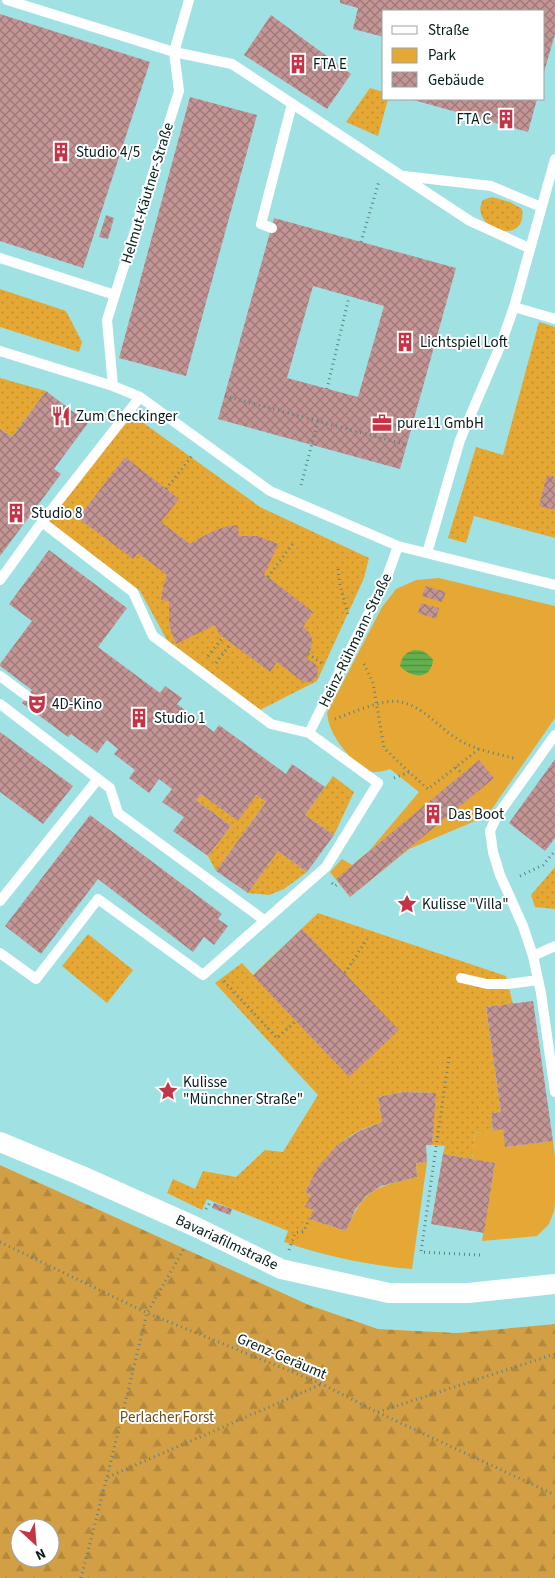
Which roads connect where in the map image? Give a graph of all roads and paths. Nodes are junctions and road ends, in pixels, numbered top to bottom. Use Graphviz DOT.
graph roads {
  1 [pos="7,0"];
  2 [pos="189,0"];
  3 [pos="174,52"];
  4 [pos="292,104"];
  5 [pos="555,159"];
  6 [pos="384,164"];
  7 [pos="402,176"];
  8 [pos="541,207"];
  9 [pos="272,228"];
  10 [pos="361,242"];
  11 [pos="529,248"];
  12 [pos="0,258"];
  13 [pos="115,295"];
  14 [pos="349,297"];
  15 [pos="514,307"];
  16 [pos="555,319"];
  17 [pos="0,351"];
  18 [pos="113,386"];
  19 [pos="327,388"];
  20 [pos="225,396"];
  21 [pos="140,397"];
  22 [pos="318,421"];
  23 [pos="407,444"];
  24 [pos="186,463"];
  25 [pos="166,489"];
  26 [pos="296,502"];
  27 [pos="42,522"];
  28 [pos="294,542"];
  29 [pos="398,546"];
  30 [pos="427,553"];
  31 [pos="338,569"];
  32 [pos="268,577"];
  33 [pos="0,580"];
  34 [pos="555,585"];
  35 [pos="223,637"];
  36 [pos="355,638"];
  37 [pos="231,643"];
  38 [pos="308,654"];
  39 [pos="318,661"];
  40 [pos="202,673"];
  41 [pos="0,676"];
  42 [pos="27,696"];
  43 [pos="0,704"];
  44 [pos="376,704"];
  45 [pos="309,733"];
  46 [pos="555,735"];
  47 [pos="480,749"];
  48 [pos="535,765"];
  49 [pos="456,767"];
  50 [pos="409,772"];
  51 [pos="462,774"];
  52 [pos="98,779"];
  53 [pos="378,783"];
  54 [pos="555,851"];
  55 [pos="504,883"];
  56 [pos="0,901"];
  57 [pos="264,920"];
  58 [pos="367,939"];
  59 [pos="555,946"];
  60 [pos="0,952"];
  61 [pos="533,956"];
  62 [pos="211,967"];
  63 [pos="345,973"];
  64 [pos="461,978"];
  65 [pos="538,980"];
  66 [pos="296,1021"];
  67 [pos="449,1057"];
  68 [pos="555,1091"];
  69 [pos="0,1142"];
  70 [pos="309,1219"];
  71 [pos="196,1226"];
  72 [pos="0,1242"];
  73 [pos="480,1255"];
  74 [pos="281,1269"];
  75 [pos="555,1284"];
  76 [pos="147,1313"];
  77 [pos="555,1354"];
  78 [pos="322,1384"];
  79 [pos="378,1412"];
  80 [pos="108,1477"];
  81 [pos="555,1495"];
  82 [pos="81,1578"];
  1 -- 3 [label="lane"];
  2 -- 3 [label="lane, Helmut-Käutner-Straße"];
  3 -- 4 [label="lane"];
  3 -- 13 [label="lane, Helmut-Käutner-Straße"];
  4 -- 6 [label="lane"];
  4 -- 9 [label="lane"];
  5 -- 8 [label="lane"];
  6 -- 7 [label="lane"];
  6 -- 10 [label="path"];
  7 -- 8 [label="lane"];
  7 -- 11 [label="lane"];
  8 -- 11 [label="lane"];
  11 -- 15 [label="lane"];
  12 -- 13 [label="lane"];
  13 -- 18 [label="lane, Helmut-Käutner-Straße"];
  14 -- 19 [label="path"];
  15 -- 16 [label="lane"];
  15 -- 30 [label="lane"];
  17 -- 18 [label="lane"];
  18 -- 21 [label="lane"];
  20 -- 22 [label="path"];
  21 -- 26 [label="lane"];
  21 -- 27 [label="lane"];
  22 -- 23 [label="path"];
  22 -- 26 [label="path"];
  24 -- 25 [label="path"];
  26 -- 29 [label="lane"];
  27 -- 33 [label="lane"];
  27 -- 40 [label="lane"];
  28 -- 32 [label="path"];
  29 -- 30 [label="lane"];
  29 -- 36 [label="lane, Heinz-Rühmann-Straße"];
  30 -- 34 [label="lane"];
  31 -- 36 [label="path"];
  35 -- 40 [label="path"];
  36 -- 44 [label="path"];
  36 -- 45 [label="lane, Heinz-Rühmann-Straße"];
  37 -- 40 [label="path"];
  38 -- 39 [label="path"];
  40 -- 45 [label="lane"];
  41 -- 42 [label="lane"];
  43 -- 52 [label="lane"];
  44 -- 45 [label="path"];
  44 -- 47 [label="path"];
  44 -- 50 [label="path"];
  45 -- 53 [label="lane"];
  46 -- 48 [label="lane"];
  47 -- 48 [label="path"];
  47 -- 49 [label="path"];
  48 -- 55 [label="lane"];
  49 -- 50 [label="path"];
  49 -- 51 [label="path"];
  50 -- 53 [label="path"];
  52 -- 56 [label="lane"];
  52 -- 57 [label="lane"];
  53 -- 57 [label="lane"];
  54 -- 55 [label="path"];
  55 -- 61 [label="lane"];
  57 -- 62 [label="lane"];
  58 -- 63 [label="path"];
  59 -- 61 [label="lane"];
  60 -- 62 [label="lane"];
  61 -- 65 [label="lane"];
  62 -- 66 [label="path"];
  64 -- 65 [label="lane"];
  65 -- 68 [label="lane"];
  67 -- 73 [label="path"];
  69 -- 71 [label="street, Bavariafilmstraße"];
  70 -- 74 [label="path"];
  71 -- 74 [label="street, Bavariafilmstraße"];
  71 -- 76 [label="path"];
  72 -- 76 [label="path, Grenz-Geräumt"];
  74 -- 75 [label="street, Bavariafilmstraße"];
  76 -- 78 [label="path, Grenz-Geräumt"];
  76 -- 80 [label="path"];
  77 -- 79 [label="path"];
  78 -- 79 [label="path, Grenz-Geräumt"];
  78 -- 80 [label="path"];
  79 -- 81 [label="path, Grenz-Geräumt"];
  80 -- 82 [label="path"];
}
